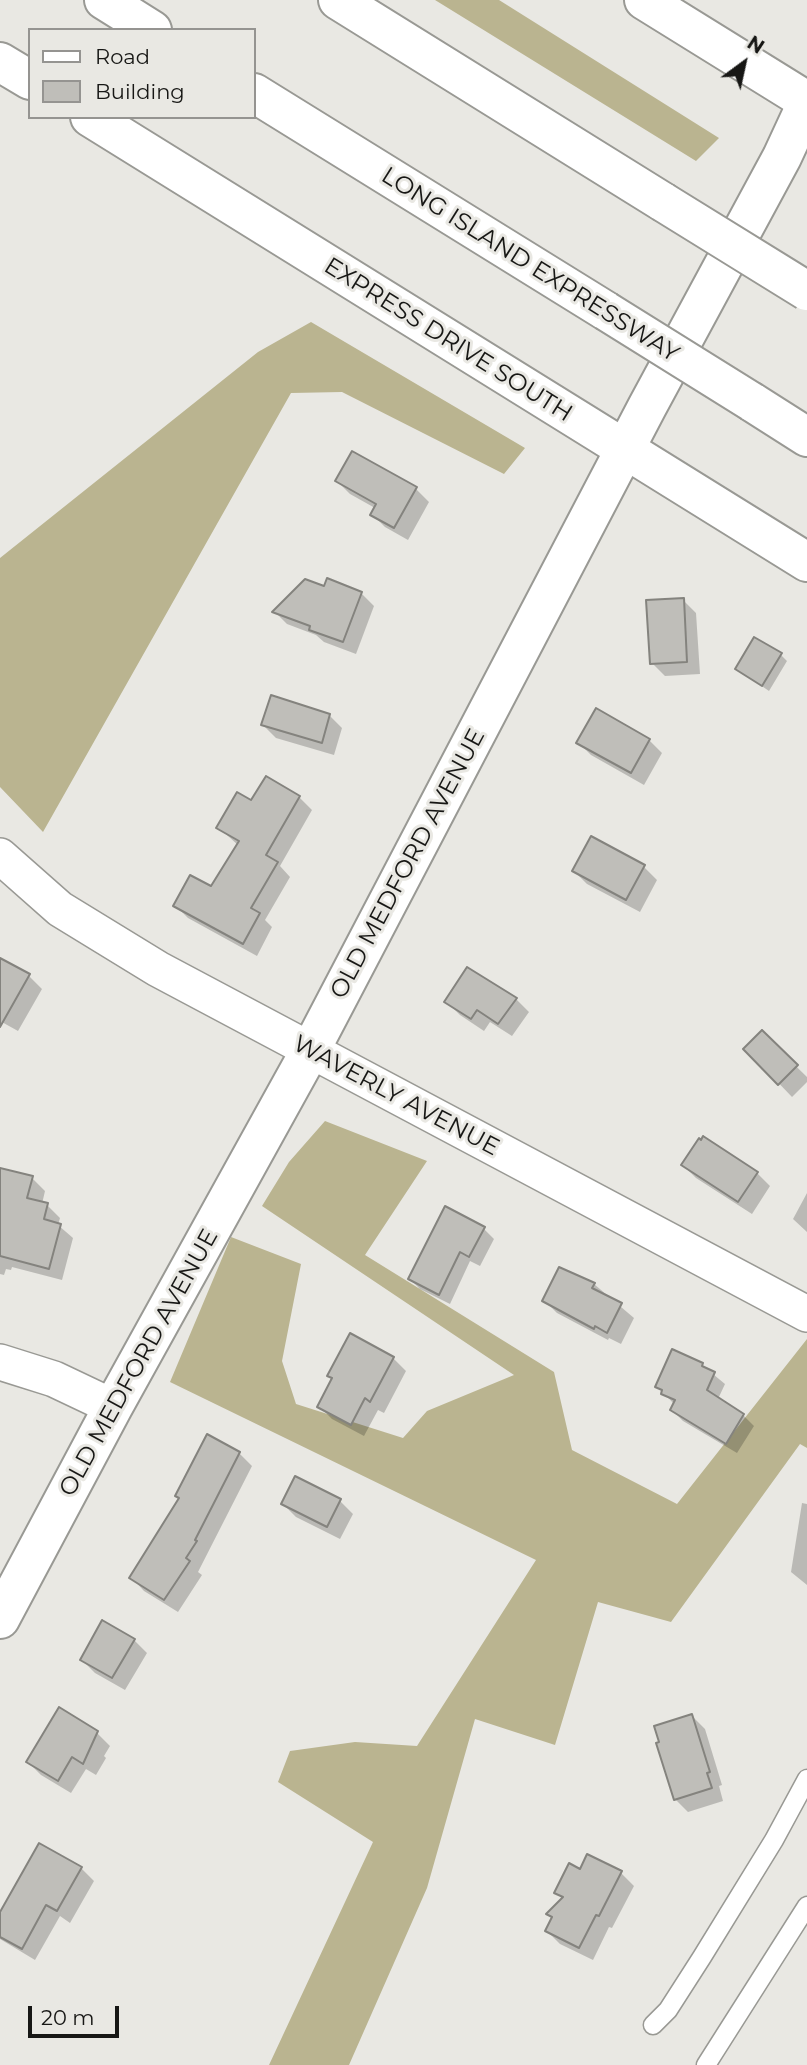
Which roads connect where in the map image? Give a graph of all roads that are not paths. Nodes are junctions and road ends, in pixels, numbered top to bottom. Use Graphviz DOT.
graph roads {
  1 [pos="104,0"];
  2 [pos="338,0"];
  3 [pos="644,0"];
  4 [pos="149,28"];
  5 [pos="0,62"];
  6 [pos="28,79"];
  7 [pos="256,94"];
  8 [pos="807,102"];
  9 [pos="93,119"];
  10 [pos="807,291"];
  11 [pos="807,437"];
  12 [pos="625,449"];
  13 [pos="807,562"];
  14 [pos="0,856"];
  15 [pos="310,1051"];
  16 [pos="807,1314"];
  17 [pos="0,1362"];
  18 [pos="113,1407"];
  19 [pos="0,1619"];
  20 [pos="807,1779"];
  21 [pos="807,1906"];
  22 [pos="653,2025"];
  23 [pos="706,2065"];
  1 -- 4 [label="main road"];
  2 -- 10 [label="main road, bridge"];
  3 -- 8 [label="main road"];
  5 -- 6 [label="main road"];
  7 -- 11 [label="main road, LONG ISLAND EXPRESSWAY, bridge"];
  8 -- 12 [label="main road, OLD MEDFORD AVENUE"];
  9 -- 12 [label="main road, EXPRESS DRIVE SOUTH"];
  12 -- 13 [label="main road, EXPRESS DRIVE SOUTH"];
  12 -- 15 [label="main road, OLD MEDFORD AVENUE"];
  14 -- 15 [label="street, WAVERLY AVENUE"];
  15 -- 16 [label="street, WAVERLY AVENUE"];
  15 -- 18 [label="main road, OLD MEDFORD AVENUE"];
  17 -- 18 [label="street"];
  18 -- 19 [label="main road, OLD MEDFORD AVENUE"];
  20 -- 22 [label="lane"];
  21 -- 23 [label="lane"];
}
